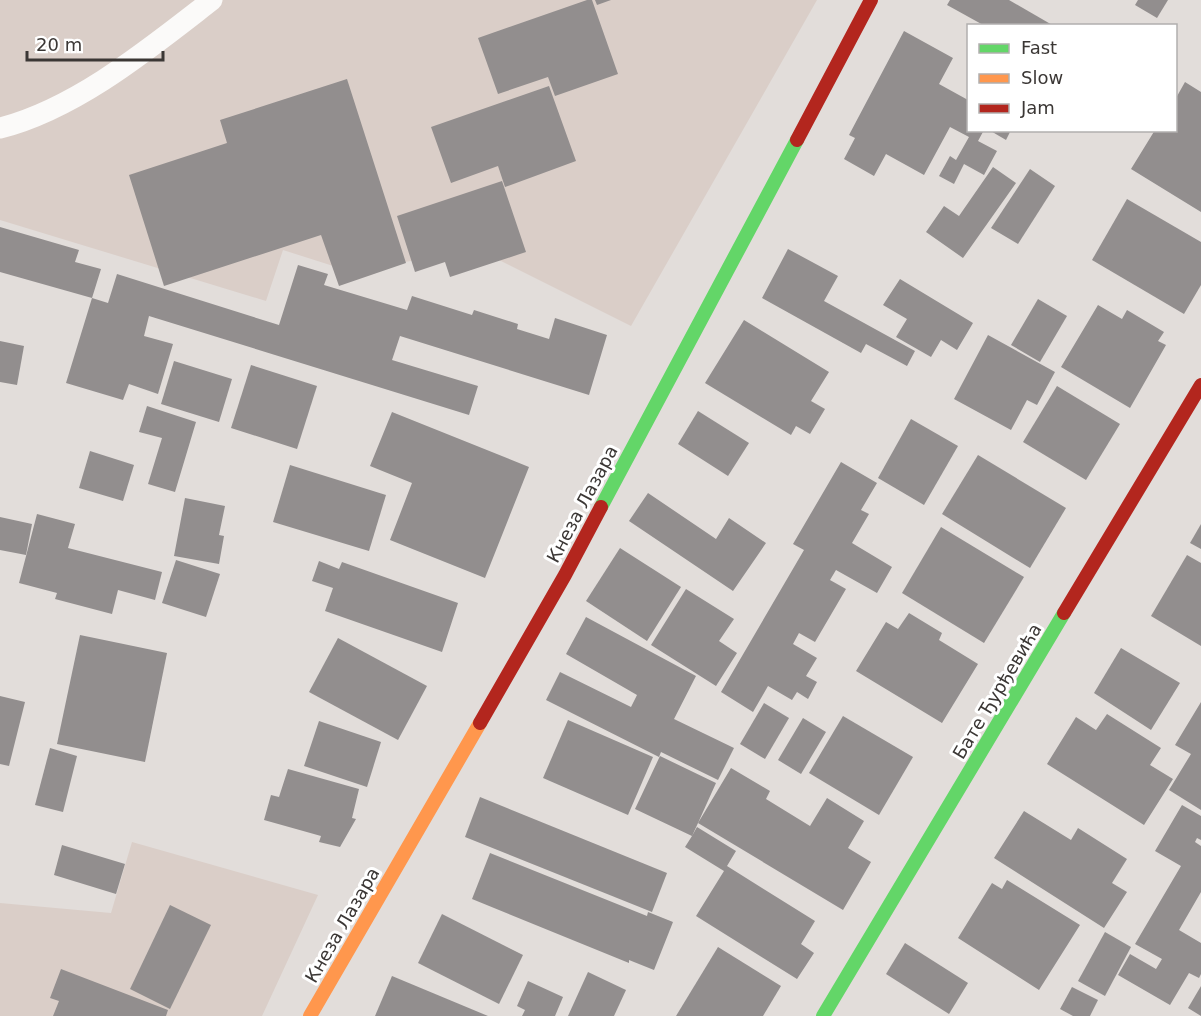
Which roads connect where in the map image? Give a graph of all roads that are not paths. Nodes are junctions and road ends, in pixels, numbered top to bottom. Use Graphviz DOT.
graph roads {
  1 [pos="212,0"];
  2 [pos="871,0"];
  3 [pos="0,128"];
  4 [pos="1201,385"];
  5 [pos="310,1016"];
  6 [pos="823,1016"];
  1 -- 3 [label="lane"];
  2 -- 5 [label="street, Кнеза Лазара"];
  4 -- 6 [label="street, Бате Ђурђевића"];
}
